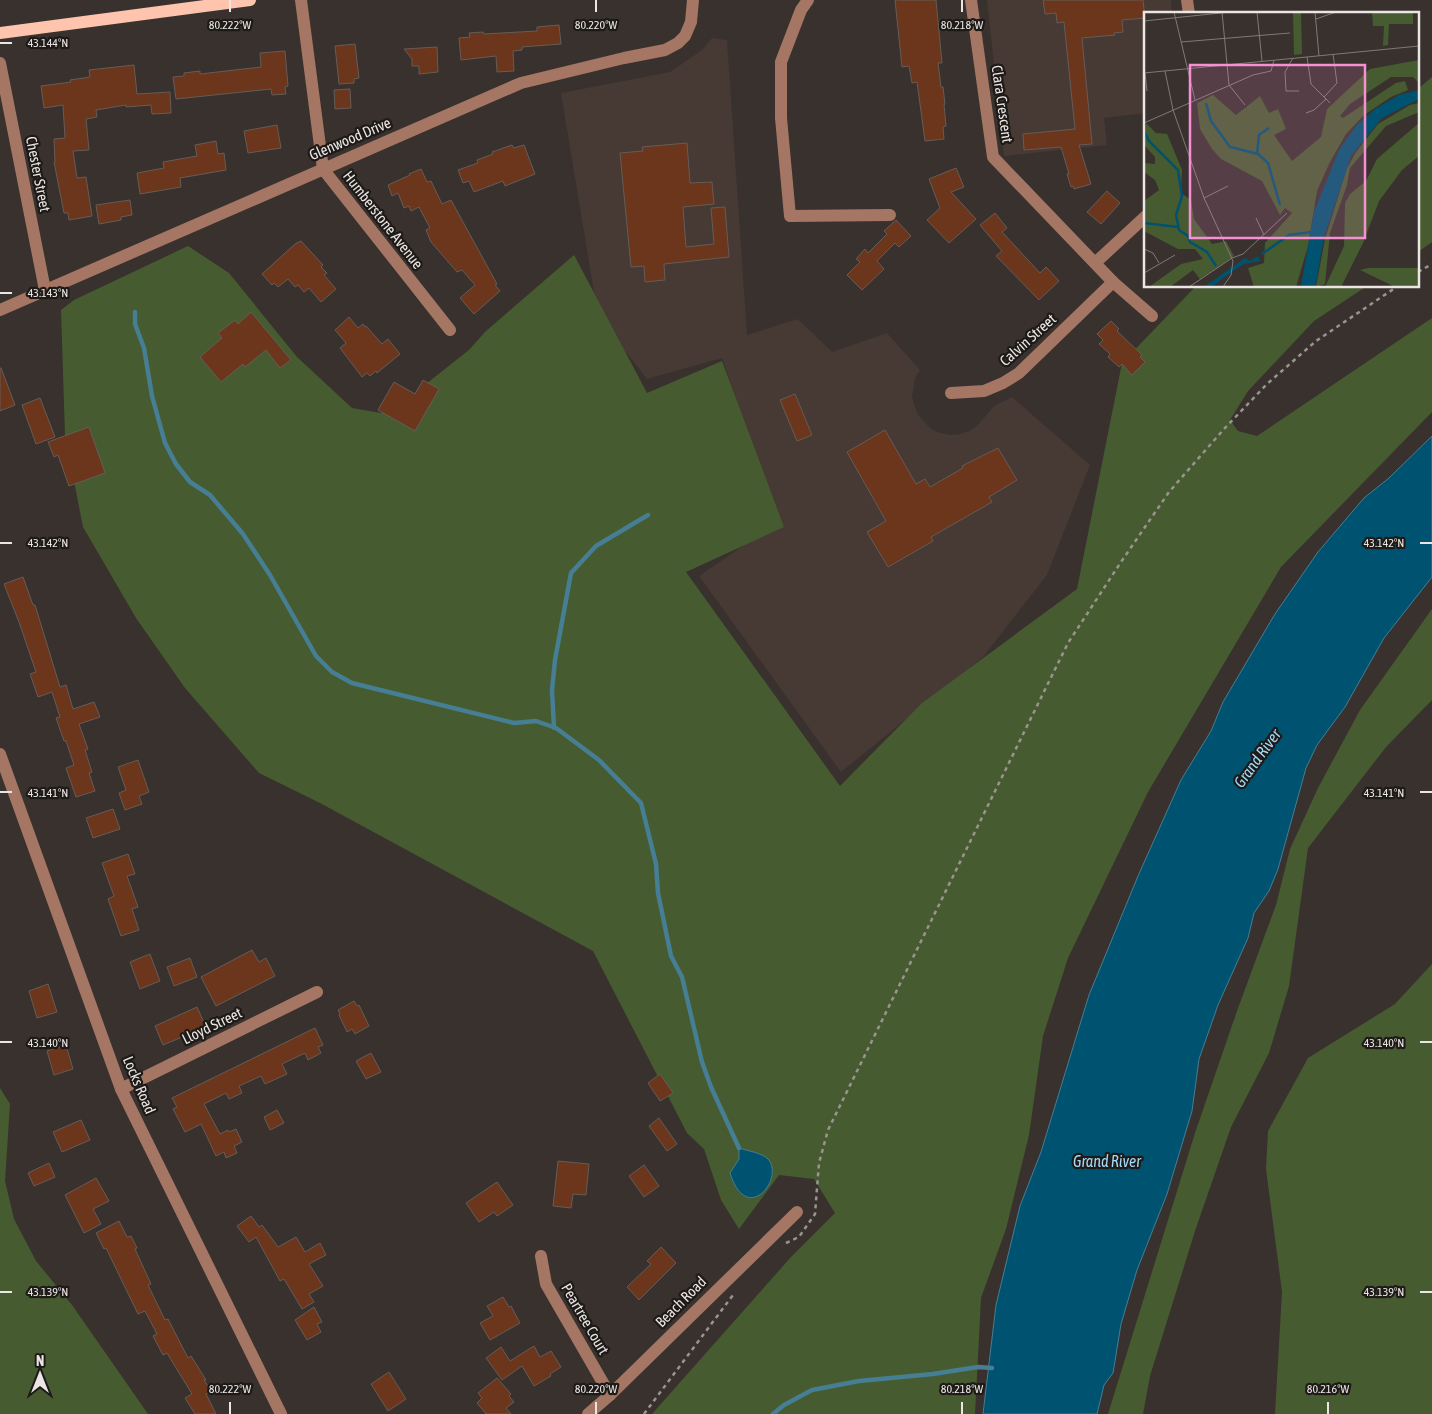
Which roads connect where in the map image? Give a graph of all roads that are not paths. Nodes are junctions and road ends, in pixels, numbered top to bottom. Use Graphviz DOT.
graph roads {
  1 [pos="250,0"];
  2 [pos="300,0"];
  3 [pos="693,0"];
  4 [pos="808,0"];
  5 [pos="971,0"];
  6 [pos="0,33"];
  7 [pos="0,63"];
  8 [pos="323,169"];
  9 [pos="890,215"];
  10 [pos="1144,218"];
  11 [pos="1095,263"];
  12 [pos="1113,282"];
  13 [pos="45,290"];
  14 [pos="0,310"];
  15 [pos="1152,316"];
  16 [pos="450,330"];
  17 [pos="951,393"];
  18 [pos="0,754"];
  19 [pos="317,992"];
  20 [pos="121,1090"];
  21 [pos="797,1212"];
  22 [pos="541,1256"];
  23 [pos="610,1395"];
  24 [pos="282,1414"];
  25 [pos="588,1414"];
  1 -- 6 [label="main road"];
  2 -- 8 [label="street, Humberstone Avenue"];
  3 -- 8 [label="street, Glenwood Drive"];
  4 -- 9 [label="street"];
  5 -- 11 [label="street, Clara Crescent"];
  7 -- 13 [label="street, Chester Street"];
  8 -- 13 [label="street, Glenwood Drive"];
  8 -- 16 [label="street, Humberstone Avenue"];
  10 -- 11 [label="street"];
  11 -- 12 [label="street, Clara Crescent"];
  12 -- 15 [label="street, Clara Crescent"];
  12 -- 17 [label="street, Calvin Street"];
  13 -- 14 [label="street, Glenwood Drive"];
  18 -- 20 [label="street, Locks Road"];
  19 -- 20 [label="street, Lloyd Street"];
  20 -- 24 [label="street, Locks Road"];
  21 -- 23 [label="street, Beach Road"];
  22 -- 23 [label="street, Peartree Court"];
  23 -- 25 [label="street, Beach Road"];
}
